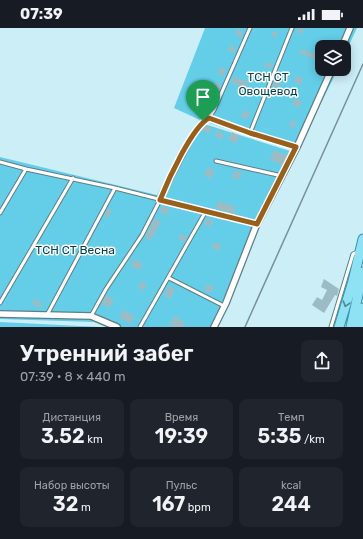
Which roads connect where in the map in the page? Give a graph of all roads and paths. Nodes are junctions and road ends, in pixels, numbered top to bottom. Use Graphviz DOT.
graph roads {
  1 [pos="250,28"];
  2 [pos="292,28"];
  3 [pos="350,28"];
  4 [pos="345,40"];
  5 [pos="329,76"];
  6 [pos="209,118"];
  7 [pos="250,133"];
  8 [pos="296,147"];
  9 [pos="216,161"];
  10 [pos="0,162"];
  11 [pos="26,169"];
  12 [pos="282,176"];
  13 [pos="73,178"];
  14 [pos="115,188"];
  15 [pos="160,200"];
  16 [pos="206,211"];
  17 [pos="0,213"];
  18 [pos="257,224"];
  19 [pos="363,239"];
  20 [pos="360,252"];
  21 [pos="363,272"];
  22 [pos="169,278"];
  23 [pos="0,303"];
  24 [pos="224,306"];
  25 [pos="363,308"];
  26 [pos="0,314"];
  27 [pos="46,315"];
  28 [pos="91,316"];
  29 [pos="117,327"];
  30 [pos="140,327"];
  31 [pos="214,327"];
  32 [pos="331,327"];
  33 [pos="339,327"];
  34 [pos="351,327"];
  35 [pos="360,327"];
  1 -- 6 [label="lane"];
  2 -- 7 [label="lane"];
  3 -- 4 [label="street"];
  5 -- 8 [label="street"];
  6 -- 7 [label="lane"];
  6 -- 15 [label="lane"];
  7 -- 8 [label="lane"];
  8 -- 12 [label="street"];
  9 -- 12 [label="lane"];
  10 -- 11 [label="lane"];
  11 -- 13 [label="lane"];
  11 -- 17 [label="lane"];
  12 -- 18 [label="street"];
  13 -- 14 [label="lane"];
  13 -- 23 [label="lane"];
  14 -- 15 [label="lane"];
  14 -- 27 [label="lane"];
  15 -- 16 [label="lane"];
  15 -- 28 [label="lane"];
  16 -- 18 [label="lane"];
  16 -- 22 [label="lane"];
  18 -- 24 [label="street"];
  19 -- 20 [label="main road"];
  20 -- 32 [label="lane"];
  20 -- 33 [label="main road, one-way"];
  21 -- 34 [label="main road"];
  22 -- 24 [label="lane"];
  22 -- 30 [label="lane"];
  24 -- 31 [label="street"];
  25 -- 35 [label="main road"];
  26 -- 27 [label="street"];
  27 -- 28 [label="street"];
  28 -- 29 [label="street"];
}
